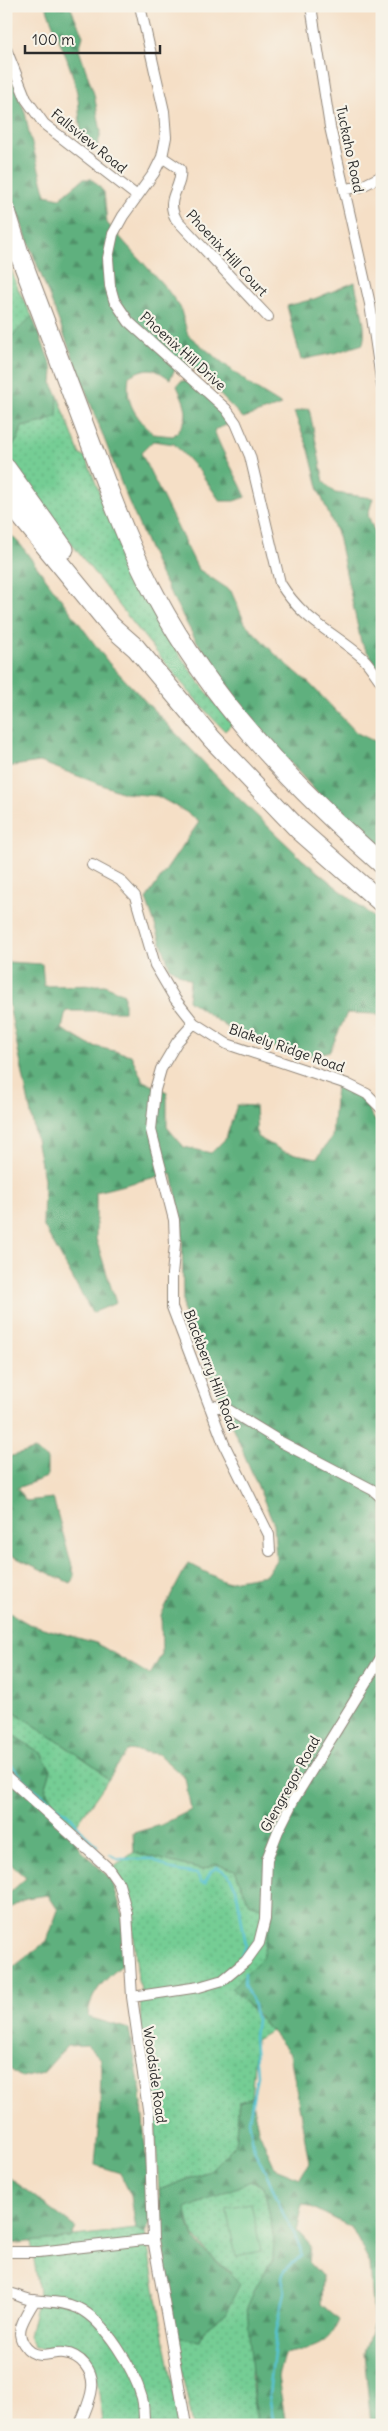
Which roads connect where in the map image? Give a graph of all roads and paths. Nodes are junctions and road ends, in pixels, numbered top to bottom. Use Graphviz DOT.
graph roads {
  1 [pos="140,6"];
  2 [pos="311,6"];
  3 [pos="6,49"];
  4 [pos="162,157"];
  5 [pos="382,176"];
  6 [pos="344,189"];
  7 [pos="137,196"];
  8 [pos="6,211"];
  9 [pos="6,234"];
  10 [pos="18,253"];
  11 [pos="268,317"];
  12 [pos="378,327"];
  13 [pos="382,386"];
  14 [pos="6,468"];
  15 [pos="6,498"];
  16 [pos="136,648"];
  17 [pos="382,683"];
  18 [pos="382,864"];
  19 [pos="92,865"];
  20 [pos="382,903"];
  21 [pos="194,1023"];
  22 [pos="382,1109"];
  23 [pos="211,1405"];
  24 [pos="382,1498"];
  25 [pos="270,1551"];
  26 [pos="382,1656"];
  27 [pos="6,1776"];
  28 [pos="132,1997"];
  29 [pos="153,2239"];
  30 [pos="6,2252"];
  31 [pos="6,2293"];
  32 [pos="34,2300"];
  33 [pos="80,2425"];
  34 [pos="144,2425"];
  35 [pos="186,2425"];
  1 -- 4 [label="street, Phoenix Hill Drive"];
  2 -- 6 [label="street, Tuckaho Road"];
  3 -- 7 [label="street, Fallsview Road"];
  4 -- 7 [label="street, Phoenix Hill Drive"];
  4 -- 11 [label="street, Phoenix Hill Court"];
  5 -- 6 [label="street"];
  6 -- 12 [label="street, Tuckaho Road"];
  7 -- 17 [label="street, Phoenix Hill Drive"];
  8 -- 10 [label="highway"];
  9 -- 10 [label="highway"];
  10 -- 18 [label="highway"];
  12 -- 13 [label="street, Tuckaho Road"];
  14 -- 16 [label="highway"];
  15 -- 16 [label="highway"];
  16 -- 20 [label="highway"];
  19 -- 21 [label="street, Blakely Ridge Road"];
  21 -- 22 [label="street, Blakely Ridge Road"];
  21 -- 23 [label="street, Blackberry Hill Road"];
  23 -- 24 [label="street"];
  23 -- 25 [label="street, Blackberry Hill Road"];
  26 -- 28 [label="street, Glengregor Road"];
  27 -- 28 [label="street, Woodside Road"];
  28 -- 29 [label="street, Woodside Road"];
  29 -- 30 [label="street"];
  29 -- 35 [label="street, Woodside Road"];
  31 -- 32 [label="street"];
  32 -- 33 [label="street"];
  32 -- 34 [label="street"];
}
